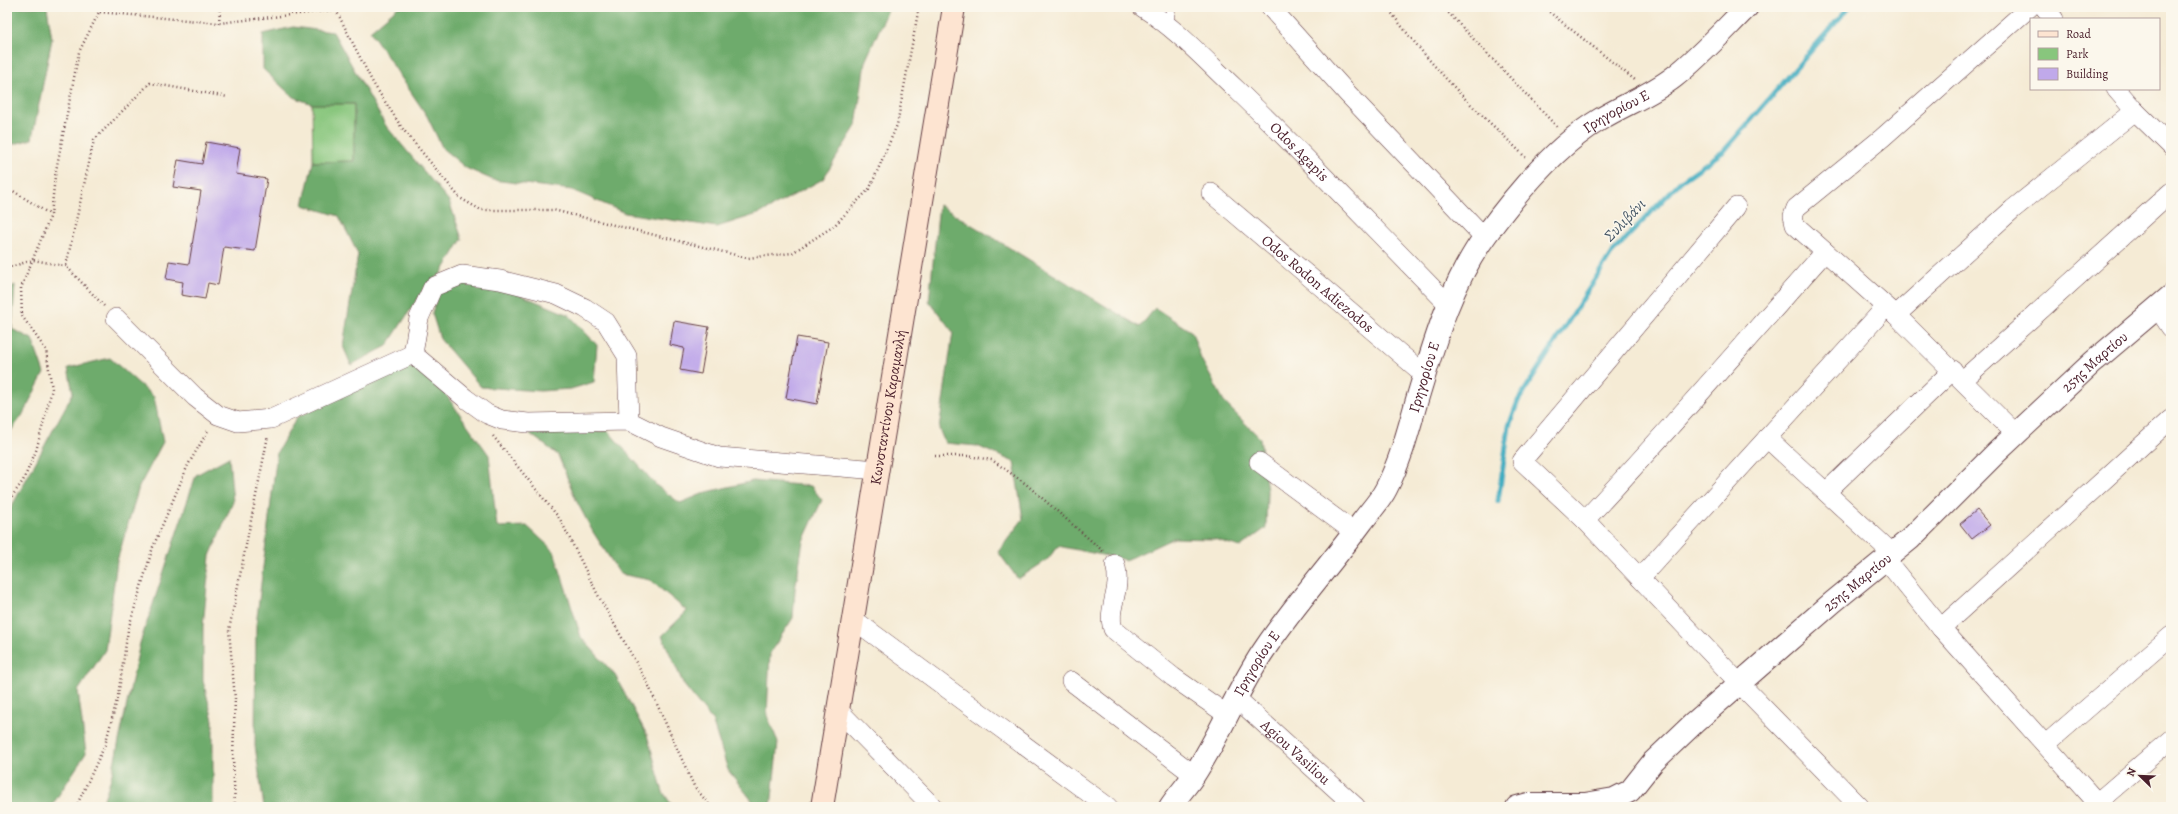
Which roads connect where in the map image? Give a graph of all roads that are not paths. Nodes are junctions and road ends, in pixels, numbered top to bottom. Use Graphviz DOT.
graph roads {
  1 [pos="954,7"];
  2 [pos="1142,7"];
  3 [pos="1171,7"];
  4 [pos="1270,7"];
  5 [pos="1747,7"];
  6 [pos="2030,7"];
  7 [pos="1168,26"];
  8 [pos="2117,90"];
  9 [pos="2135,111"];
  10 [pos="2171,146"];
  11 [pos="2171,192"];
  12 [pos="1211,193"];
  13 [pos="1736,207"];
  14 [pos="1484,237"];
  15 [pos="1825,252"];
  16 [pos="2164,301"];
  17 [pos="1449,305"];
  18 [pos="1891,311"];
  19 [pos="116,318"];
  20 [pos="2171,328"];
  21 [pos="414,354"];
  22 [pos="1425,375"];
  23 [pos="1958,375"];
  24 [pos="2171,419"];
  25 [pos="629,421"];
  26 [pos="2016,434"];
  27 [pos="1767,438"];
  28 [pos="1259,462"];
  29 [pos="878,470"];
  30 [pos="1826,492"];
  31 [pos="1584,520"];
  32 [pos="1354,532"];
  33 [pos="1888,556"];
  34 [pos="1115,564"];
  35 [pos="1640,578"];
  36 [pos="853,620"];
  37 [pos="1941,628"];
  38 [pos="2171,636"];
  39 [pos="1071,681"];
  40 [pos="1740,684"];
  41 [pos="1230,706"];
  42 [pos="838,710"];
  43 [pos="2171,739"];
  44 [pos="2046,744"];
  45 [pos="1194,775"];
  46 [pos="1175,805"];
  47 [pos="2096,806"];
  48 [pos="822,807"];
  49 [pos="933,807"];
  50 [pos="1108,807"];
  51 [pos="1356,807"];
  52 [pos="1517,807"];
  53 [pos="1860,807"];
  1 -- 29 [label="main road, Κωνσταντίνου Καραμανλή"];
  2 -- 7 [label="street, Odos Agapis"];
  3 -- 7 [label="lane"];
  4 -- 14 [label="street"];
  5 -- 14 [label="street, Γρηγορίου Ε"];
  6 -- 15 [label="street"];
  7 -- 17 [label="street, Odos Agapis"];
  8 -- 9 [label="street"];
  9 -- 10 [label="street"];
  9 -- 18 [label="street"];
  11 -- 23 [label="street"];
  12 -- 22 [label="street, Odos Rodon Adiezodos"];
  13 -- 31 [label="street"];
  14 -- 17 [label="street, Γρηγορίου Ε"];
  15 -- 18 [label="street"];
  15 -- 31 [label="street"];
  16 -- 20 [label="street"];
  16 -- 26 [label="street, 25ης Μαρτίου"];
  17 -- 22 [label="street, Γρηγορίου Ε"];
  18 -- 23 [label="street"];
  18 -- 27 [label="street"];
  19 -- 21 [label="street"];
  21 -- 25 [label="street"];
  21 -- 25 [label="street"];
  22 -- 32 [label="street, Γρηγορίου Ε"];
  23 -- 26 [label="street"];
  23 -- 30 [label="street"];
  24 -- 37 [label="street"];
  25 -- 29 [label="street"];
  26 -- 33 [label="street, 25ης Μαρτίου"];
  27 -- 30 [label="street"];
  27 -- 35 [label="street"];
  28 -- 32 [label="street"];
  29 -- 36 [label="main road, Κωνσταντίνου Καραμανλή"];
  30 -- 33 [label="street"];
  31 -- 35 [label="street"];
  32 -- 41 [label="street, Γρηγορίου Ε"];
  33 -- 37 [label="street"];
  33 -- 40 [label="street, 25ης Μαρτίου"];
  34 -- 41 [label="street, Agiou Vasiliou"];
  35 -- 40 [label="street"];
  36 -- 42 [label="main road, Κωνσταντίνου Καραμανλή"];
  36 -- 50 [label="street"];
  37 -- 44 [label="street"];
  38 -- 44 [label="street"];
  39 -- 45 [label="street"];
  40 -- 52 [label="street, 25ης Μαρτίου"];
  40 -- 53 [label="street"];
  41 -- 45 [label="street, Γρηγορίου Ε"];
  41 -- 51 [label="street, Agiou Vasiliou"];
  42 -- 48 [label="main road, Κωνσταντίνου Καραμανλή"];
  42 -- 49 [label="street"];
  43 -- 47 [label="street"];
  44 -- 47 [label="street"];
  45 -- 46 [label="street, Γρηγορίου Ε"];
}
